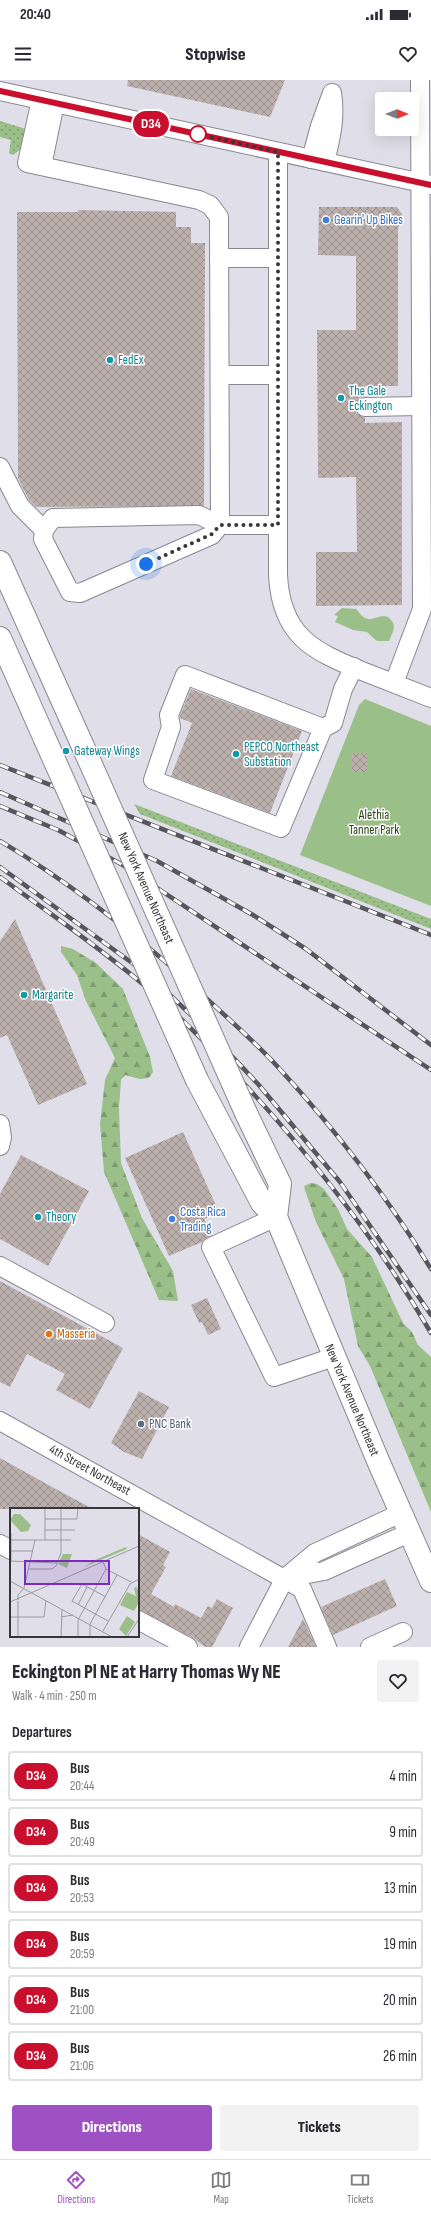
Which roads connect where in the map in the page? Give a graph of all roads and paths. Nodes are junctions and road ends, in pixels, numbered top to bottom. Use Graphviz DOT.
graph roads {
  1 [pos="420,80"];
  2 [pos="0,91"];
  3 [pos="48,102"];
  4 [pos="278,152"];
  5 [pos="426,184"];
  6 [pos="219,258"];
  7 [pos="278,258"];
  8 [pos="220,375"];
  9 [pos="278,375"];
  10 [pos="421,406"];
  11 [pos="366,407"];
  12 [pos="426,465"];
  13 [pos="0,467"];
  14 [pos="220,525"];
  15 [pos="278,525"];
  16 [pos="44,530"];
  17 [pos="0,562"];
  18 [pos="0,638"];
  19 [pos="354,667"];
  20 [pos="394,683"];
  21 [pos="431,698"];
  22 [pos="324,728"];
  23 [pos="1,1126"];
  24 [pos="0,1146"];
  25 [pos="276,1217"];
  26 [pos="0,1266"];
  27 [pos="105,1323"];
  28 [pos="326,1360"];
  29 [pos="0,1421"];
  30 [pos="401,1513"];
  31 [pos="409,1533"];
  32 [pos="0,1544"];
  33 [pos="10,1549"];
  34 [pos="286,1578"];
  35 [pos="431,1581"];
  36 [pos="139,1621"];
  37 [pos="403,1632"];
  38 [pos="188,1647"];
  39 [pos="249,1647"];
  40 [pos="327,1647"];
  41 [pos="370,1647"];
  1 -- 5 [label="street"];
  2 -- 3 [label="street"];
  3 -- 4 [label="street"];
  3 -- 6 [label="street"];
  4 -- 5 [label="street"];
  4 -- 7 [label="street"];
  5 -- 10 [label="street"];
  6 -- 7 [label="street"];
  6 -- 8 [label="street"];
  7 -- 9 [label="street"];
  8 -- 9 [label="street"];
  8 -- 14 [label="street"];
  9 -- 15 [label="street"];
  10 -- 11 [label="street"];
  10 -- 12 [label="street"];
  12 -- 20 [label="street"];
  13 -- 16 [label="street"];
  14 -- 15 [label="street"];
  14 -- 16 [label="street"];
  14 -- 16 [label="street"];
  15 -- 19 [label="street"];
  17 -- 25 [label="highway, New York Avenue Northeast, bridge"];
  18 -- 25 [label="highway, New York Avenue Northeast, bridge"];
  19 -- 20 [label="street"];
  19 -- 22 [label="street"];
  20 -- 21 [label="street"];
  22 -- 22 [label="street"];
  23 -- 24 [label="street"];
  25 -- 28 [label="highway, New York Avenue Northeast"];
  25 -- 28 [label="street"];
  26 -- 27 [label="street"];
  28 -- 30 [label="highway, New York Avenue Northeast"];
  29 -- 34 [label="street, 4th Street Northeast"];
  30 -- 31 [label="highway, New York Avenue Northeast"];
  30 -- 34 [label="street"];
  31 -- 34 [label="street"];
  31 -- 35 [label="highway, New York Avenue Northeast"];
  32 -- 33 [label="street"];
  34 -- 39 [label="street"];
  34 -- 40 [label="street, 4th Street Northeast"];
  36 -- 38 [label="street"];
  37 -- 41 [label="street"];
}
